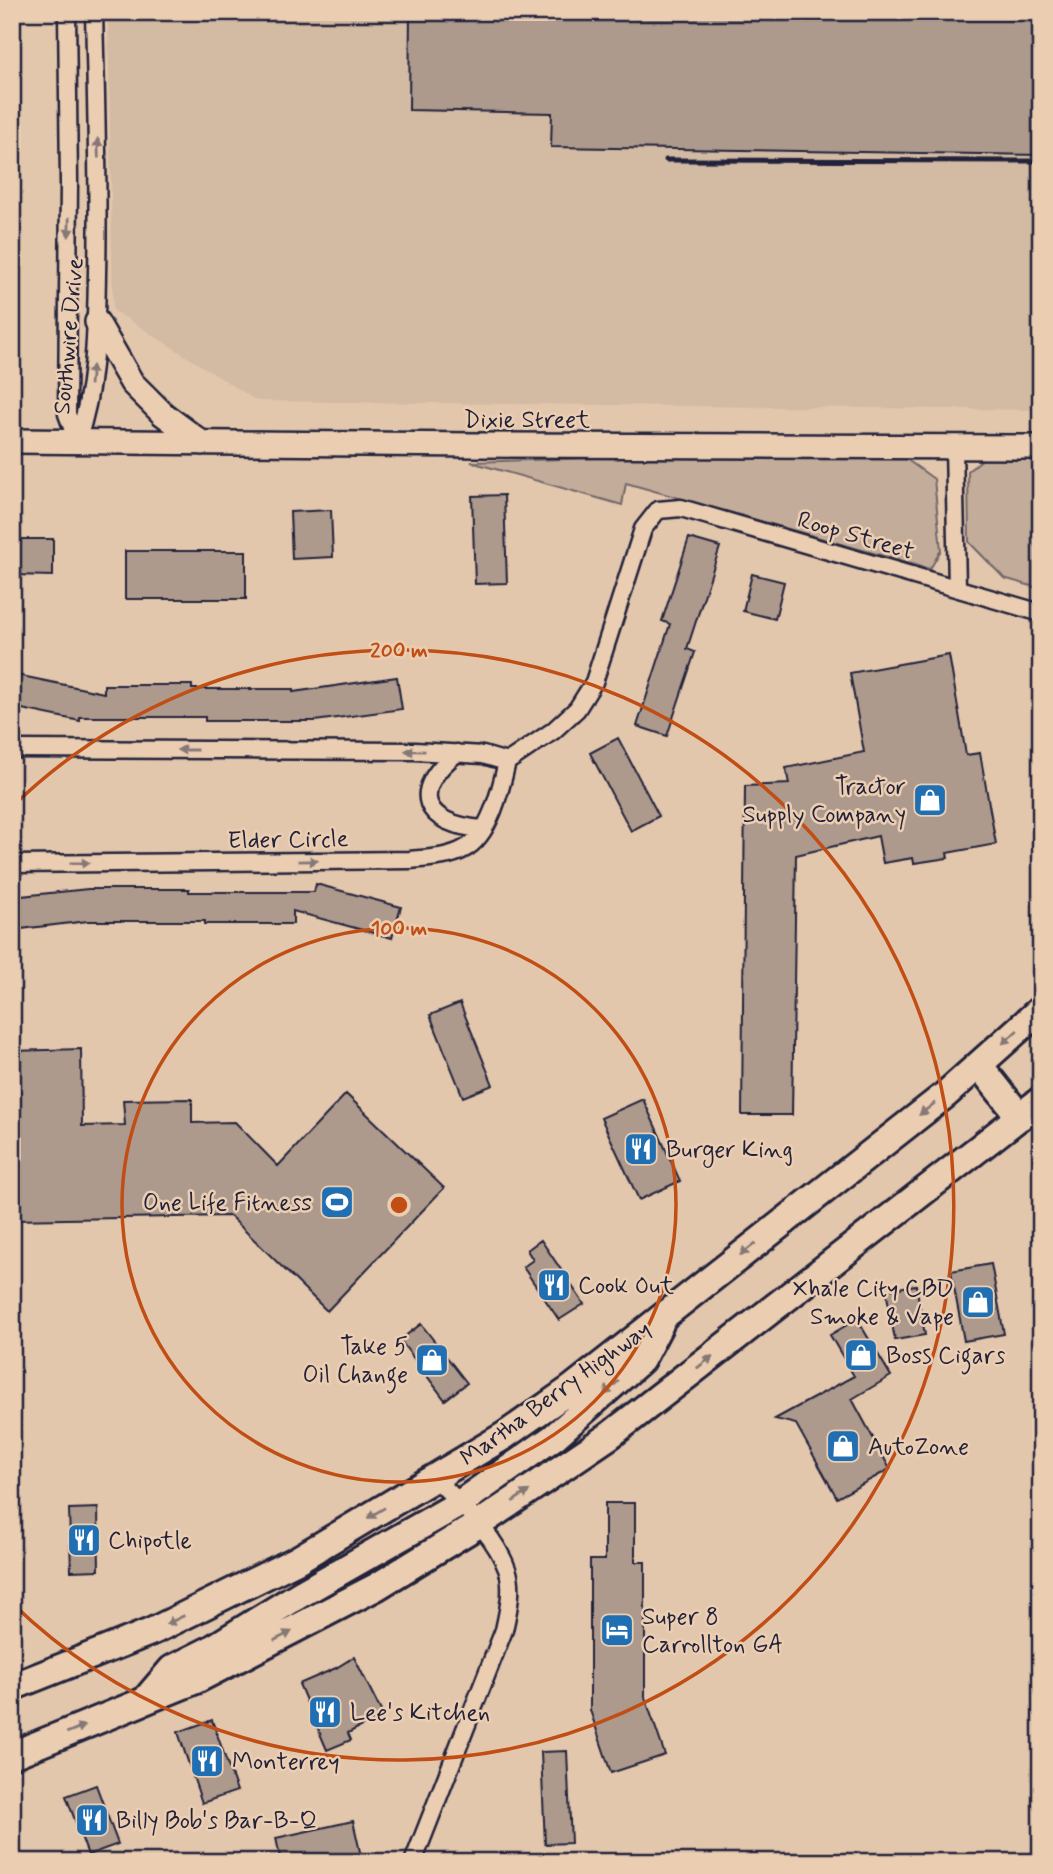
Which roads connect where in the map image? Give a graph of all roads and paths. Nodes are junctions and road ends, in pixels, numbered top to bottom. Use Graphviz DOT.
graph roads {
  1 [pos="67,12"];
  2 [pos="94,12"];
  3 [pos="97,322"];
  4 [pos="12,440"];
  5 [pos="77,441"];
  6 [pos="202,443"];
  7 [pos="954,447"];
  8 [pos="1041,447"];
  9 [pos="957,587"];
  10 [pos="1041,613"];
  11 [pos="12,748"];
  12 [pos="457,753"];
  13 [pos="507,762"];
  14 [pos="483,829"];
  15 [pos="12,864"];
  16 [pos="1041,1009"];
  17 [pos="979,1065"];
  18 [pos="1041,1100"];
  19 [pos="1020,1116"];
  20 [pos="665,1314"];
  21 [pos="435,1478"];
  22 [pos="459,1503"];
  23 [pos="479,1524"];
  24 [pos="12,1687"];
  25 [pos="145,1701"];
  26 [pos="12,1755"];
  27 [pos="413,1862"];
  1 -- 5 [label="street, Southwire Drive, one-way"];
  3 -- 2 [label="street, Southwire Drive, one-way"];
  5 -- 3 [label="street, Southwire Drive, one-way"];
  3 -- 6 [label="street"];
  4 -- 5 [label="street, Dixie Street"];
  5 -- 6 [label="street, Dixie Street"];
  6 -- 7 [label="street, Dixie Street"];
  7 -- 8 [label="street, Dixie Street"];
  7 -- 9 [label="street"];
  9 -- 10 [label="street, Roop Street"];
  9 -- 13 [label="street, Roop Street"];
  12 -- 11 [label="street, one-way"];
  12 -- 13 [label="street"];
  12 -- 14 [label="street"];
  13 -- 14 [label="street, Elder Circle"];
  15 -- 14 [label="street, Elder Circle, one-way"];
  16 -- 17 [label="main road, Martha Berry Highway, one-way"];
  17 -- 19 [label="main road"];
  17 -- 20 [label="main road, Martha Berry Highway, one-way"];
  18 -- 19 [label="main road"];
  23 -- 19 [label="main road, one-way"];
  20 -- 21 [label="main road, Martha Berry Highway"];
  20 -- 22 [label="main road, one-way"];
  21 -- 22 [label="street"];
  21 -- 24 [label="main road, Martha Berry Highway, one-way"];
  22 -- 23 [label="street"];
  22 -- 25 [label="main road"];
  25 -- 23 [label="main road, one-way"];
  23 -- 27 [label="street"];
  26 -- 25 [label="main road, one-way"];
}
